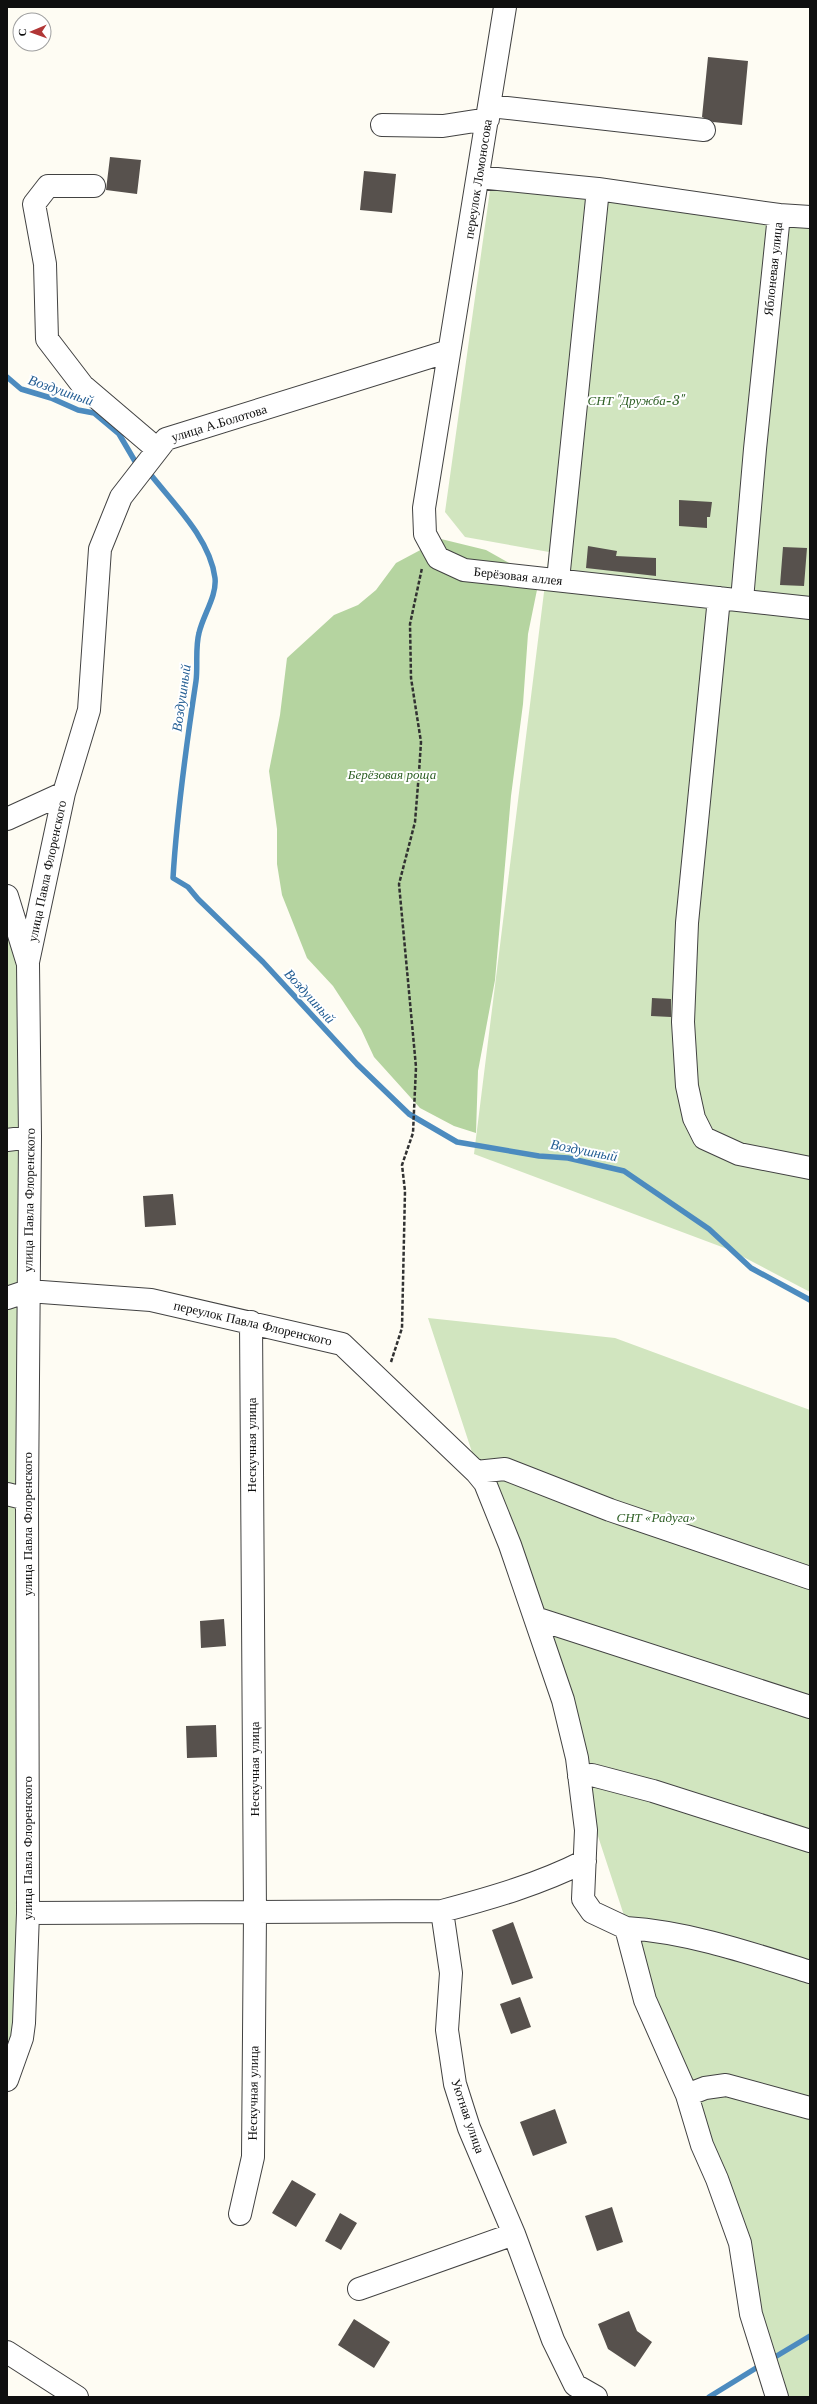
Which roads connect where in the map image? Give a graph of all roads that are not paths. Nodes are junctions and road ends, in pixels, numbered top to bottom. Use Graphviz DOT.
graph roads {
  1 [pos="505,7"];
  2 [pos="489,112"];
  3 [pos="382,125"];
  4 [pos="704,130"];
  5 [pos="478,177"];
  6 [pos="94,186"];
  7 [pos="598,189"];
  8 [pos="779,215"];
  9 [pos="810,217"];
  10 [pos="449,351"];
  11 [pos="157,449"];
  12 [pos="558,580"];
  13 [pos="719,598"];
  14 [pos="742,600"];
  15 [pos="810,608"];
  16 [pos="64,793"];
  17 [pos="7,819"];
  18 [pos="7,896"];
  19 [pos="28,964"];
  20 [pos="30,1137"];
  21 [pos="7,1140"];
  22 [pos="810,1168"];
  23 [pos="28,1291"];
  24 [pos="7,1298"];
  25 [pos="251,1322"];
  26 [pos="476,1472"];
  27 [pos="17,1496"];
  28 [pos="810,1578"];
  29 [pos="535,1618"];
  30 [pos="810,1707"];
  31 [pos="579,1776"];
  32 [pos="810,1841"];
  33 [pos="585,1861"];
  34 [pos="442,1911"];
  35 [pos="255,1912"];
  36 [pos="28,1913"];
  37 [pos="626,1928"];
  38 [pos="810,1972"];
  39 [pos="7,2080"];
  40 [pos="687,2096"];
  41 [pos="810,2108"];
  42 [pos="240,2214"];
  43 [pos="514,2234"];
  44 [pos="359,2289"];
  45 [pos="7,2352"];
  46 [pos="77,2397"];
  47 [pos="596,2397"];
  48 [pos="777,2397"];
  1 -- 2 [label="street, переулок Ломоносова"];
  2 -- 3 [label="street"];
  2 -- 4 [label="street"];
  2 -- 5 [label="street, переулок Ломоносова"];
  5 -- 7 [label="street, Яблоневая улица"];
  5 -- 10 [label="street, переулок Ломоносова"];
  6 -- 11 [label="street"];
  7 -- 8 [label="street, Яблоневая улица"];
  7 -- 12 [label="street"];
  8 -- 9 [label="street"];
  8 -- 14 [label="street, Яблоневая улица"];
  10 -- 11 [label="street, улица А.Болотова"];
  10 -- 12 [label="street, Берёзовая аллея"];
  11 -- 16 [label="street, улица А.Болотова"];
  12 -- 13 [label="street, Берёзовая аллея"];
  13 -- 14 [label="street, Берёзовая аллея"];
  13 -- 22 [label="street"];
  14 -- 15 [label="street, Берёзовая аллея"];
  16 -- 17 [label="street, улица Павла Флоренского"];
  16 -- 19 [label="street, улица Павла Флоренского"];
  18 -- 19 [label="street, улица Павла Флоренского"];
  19 -- 20 [label="street, улица Павла Флоренского"];
  20 -- 21 [label="street"];
  20 -- 23 [label="street, улица Павла Флоренского"];
  23 -- 24 [label="street"];
  23 -- 25 [label="street, переулок Павла Флоренского"];
  23 -- 27 [label="street, улица Павла Флоренского"];
  25 -- 26 [label="street, переулок Павла Флоренского"];
  25 -- 35 [label="street, Нескучная улица"];
  26 -- 28 [label="street"];
  26 -- 29 [label="street, переулок Павла Флоренского"];
  27 -- 36 [label="street, улица Павла Флоренского"];
  29 -- 30 [label="street"];
  29 -- 31 [label="street, переулок Павла Флоренского"];
  31 -- 32 [label="street"];
  31 -- 33 [label="street, переулок Павла Флоренского"];
  33 -- 34 [label="street"];
  33 -- 37 [label="street, переулок Павла Флоренского"];
  34 -- 35 [label="street"];
  34 -- 43 [label="street, Уютная улица"];
  35 -- 36 [label="street"];
  35 -- 42 [label="street, Нескучная улица"];
  36 -- 39 [label="street, улица Павла Флоренского"];
  37 -- 38 [label="street, переулок Павла Флоренского"];
  37 -- 40 [label="street"];
  40 -- 41 [label="street"];
  40 -- 48 [label="street"];
  43 -- 44 [label="street"];
  43 -- 47 [label="street, Уютная улица"];
  45 -- 46 [label="street"];
}
